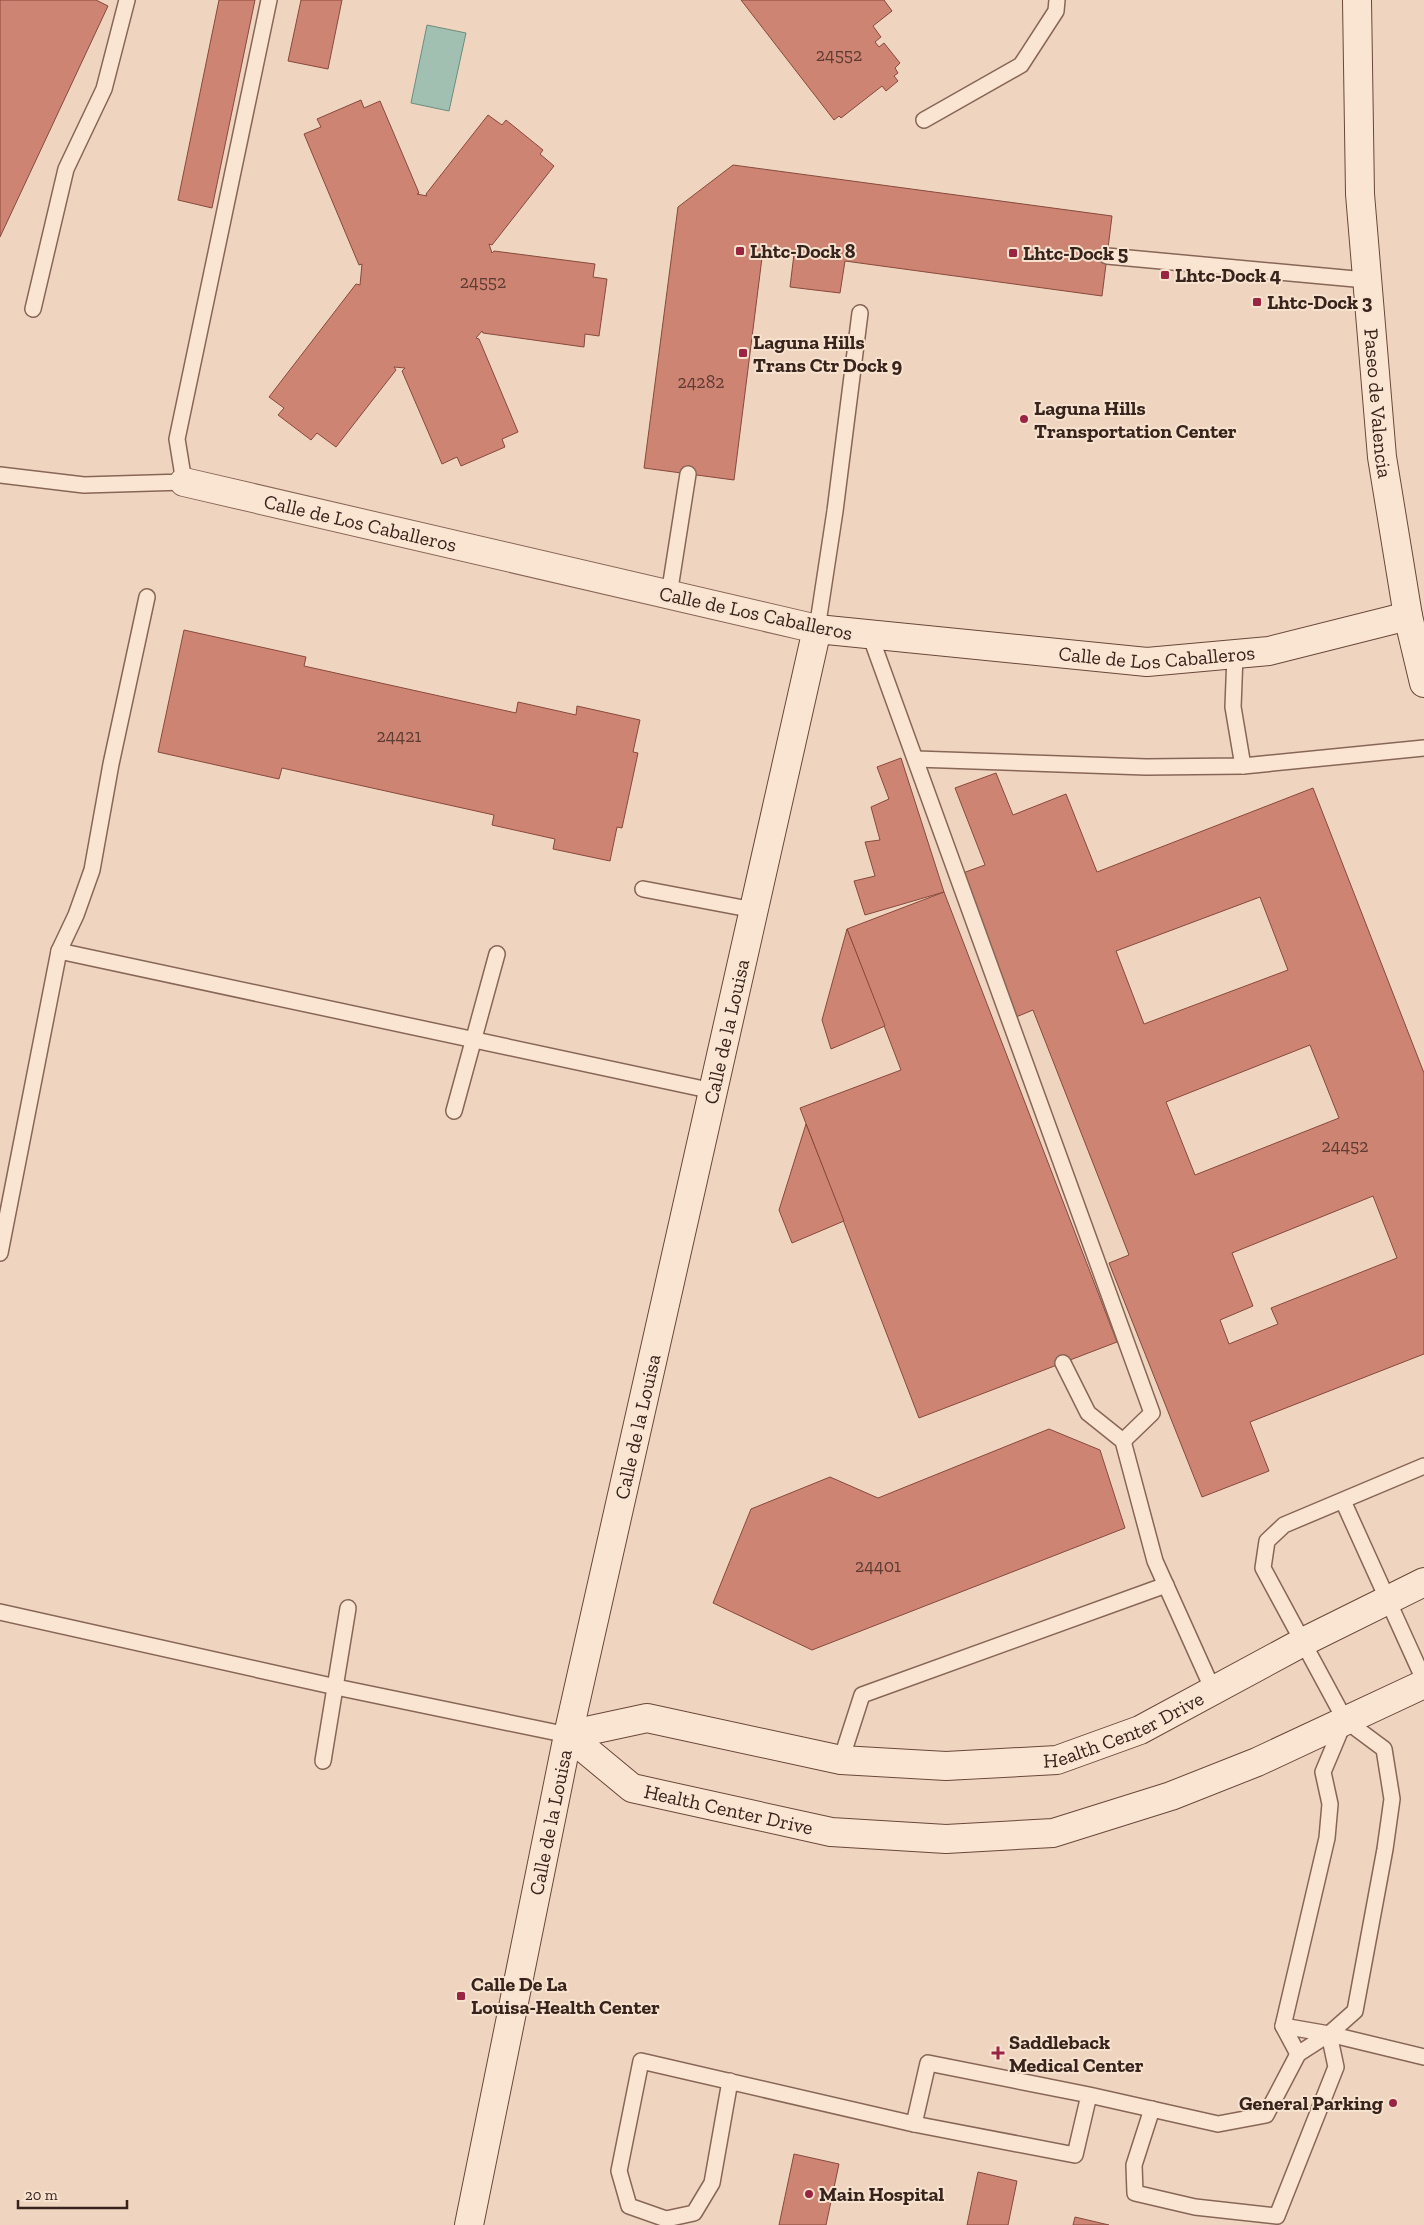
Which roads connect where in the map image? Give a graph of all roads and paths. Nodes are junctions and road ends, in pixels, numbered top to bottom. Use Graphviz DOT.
graph roads {
  1 [pos="127,0"];
  2 [pos="269,0"];
  3 [pos="1058,0"];
  4 [pos="1357,0"];
  5 [pos="924,120"];
  6 [pos="1107,256"];
  7 [pos="1366,280"];
  8 [pos="33,309"];
  9 [pos="860,313"];
  10 [pos="688,474"];
  11 [pos="0,475"];
  12 [pos="184,482"];
  13 [pos="669,596"];
  14 [pos="147,597"];
  15 [pos="1416,614"];
  16 [pos="817,630"];
  17 [pos="870,635"];
  18 [pos="1235,655"];
  19 [pos="1424,683"];
  20 [pos="1424,748"];
  21 [pos="916,760"];
  22 [pos="1242,766"];
  23 [pos="643,889"];
  24 [pos="754,910"];
  25 [pos="59,951"];
  26 [pos="497,954"];
  27 [pos="474,1040"];
  28 [pos="713,1091"];
  29 [pos="454,1111"];
  30 [pos="0,1253"];
  31 [pos="1063,1363"];
  32 [pos="1123,1441"];
  33 [pos="1424,1466"];
  34 [pos="1343,1501"];
  35 [pos="1424,1582"];
  36 [pos="1166,1585"];
  37 [pos="1387,1600"];
  38 [pos="348,1608"];
  39 [pos="0,1612"];
  40 [pos="1303,1642"];
  41 [pos="1424,1682"];
  42 [pos="336,1687"];
  43 [pos="1213,1690"];
  44 [pos="1345,1720"];
  45 [pos="568,1735"];
  46 [pos="841,1760"];
  47 [pos="323,1761"];
  48 [pos="1283,2026"];
  49 [pos="1329,2034"];
  50 [pos="1298,2054"];
  51 [pos="1424,2057"];
  52 [pos="730,2081"];
  53 [pos="1089,2095"];
  54 [pos="1152,2109"];
  55 [pos="914,2124"];
  56 [pos="469,2225"];
  1 -- 8 [label="lane"];
  2 -- 12 [label="lane"];
  3 -- 5 [label="lane"];
  4 -- 7 [label="street, Paseo de Valencia"];
  6 -- 7 [label="lane"];
  7 -- 15 [label="street, Paseo de Valencia"];
  9 -- 16 [label="lane"];
  10 -- 13 [label="lane"];
  11 -- 12 [label="lane"];
  12 -- 13 [label="street, Calle de Los Caballeros"];
  13 -- 16 [label="street, Calle de Los Caballeros"];
  14 -- 25 [label="lane"];
  15 -- 18 [label="street, Calle de Los Caballeros"];
  15 -- 19 [label="street, Paseo de Valencia"];
  16 -- 17 [label="street, Calle de Los Caballeros"];
  16 -- 24 [label="street, Calle de la Louisa"];
  17 -- 18 [label="street, Calle de Los Caballeros"];
  17 -- 21 [label="lane"];
  18 -- 22 [label="lane"];
  20 -- 22 [label="lane"];
  21 -- 22 [label="lane"];
  21 -- 32 [label="lane"];
  23 -- 24 [label="lane"];
  24 -- 28 [label="street, Calle de la Louisa"];
  25 -- 27 [label="lane"];
  25 -- 30 [label="lane"];
  26 -- 27 [label="lane"];
  27 -- 28 [label="lane"];
  27 -- 29 [label="lane"];
  28 -- 45 [label="street, Calle de la Louisa"];
  31 -- 32 [label="lane"];
  32 -- 36 [label="lane"];
  33 -- 34 [label="lane"];
  34 -- 37 [label="lane"];
  34 -- 40 [label="lane"];
  35 -- 37 [label="street, Health Center Drive"];
  36 -- 43 [label="lane"];
  36 -- 46 [label="lane"];
  37 -- 40 [label="street, Health Center Drive"];
  37 -- 41 [label="lane"];
  38 -- 42 [label="lane"];
  39 -- 42 [label="lane"];
  40 -- 43 [label="street, Health Center Drive"];
  40 -- 44 [label="lane"];
  41 -- 44 [label="street, Health Center Drive"];
  42 -- 45 [label="lane"];
  42 -- 47 [label="lane"];
  43 -- 46 [label="street, Health Center Drive"];
  44 -- 45 [label="street, Health Center Drive"];
  44 -- 48 [label="lane"];
  44 -- 49 [label="lane"];
  45 -- 46 [label="street, Health Center Drive"];
  45 -- 56 [label="street, Calle de la Louisa"];
  48 -- 49 [label="lane"];
  48 -- 50 [label="lane"];
  49 -- 50 [label="lane"];
  49 -- 51 [label="lane"];
  49 -- 54 [label="lane"];
  50 -- 54 [label="lane"];
  52 -- 52 [label="lane"];
  52 -- 55 [label="lane"];
  53 -- 54 [label="lane"];
  53 -- 55 [label="lane"];
  53 -- 55 [label="lane"];
}
